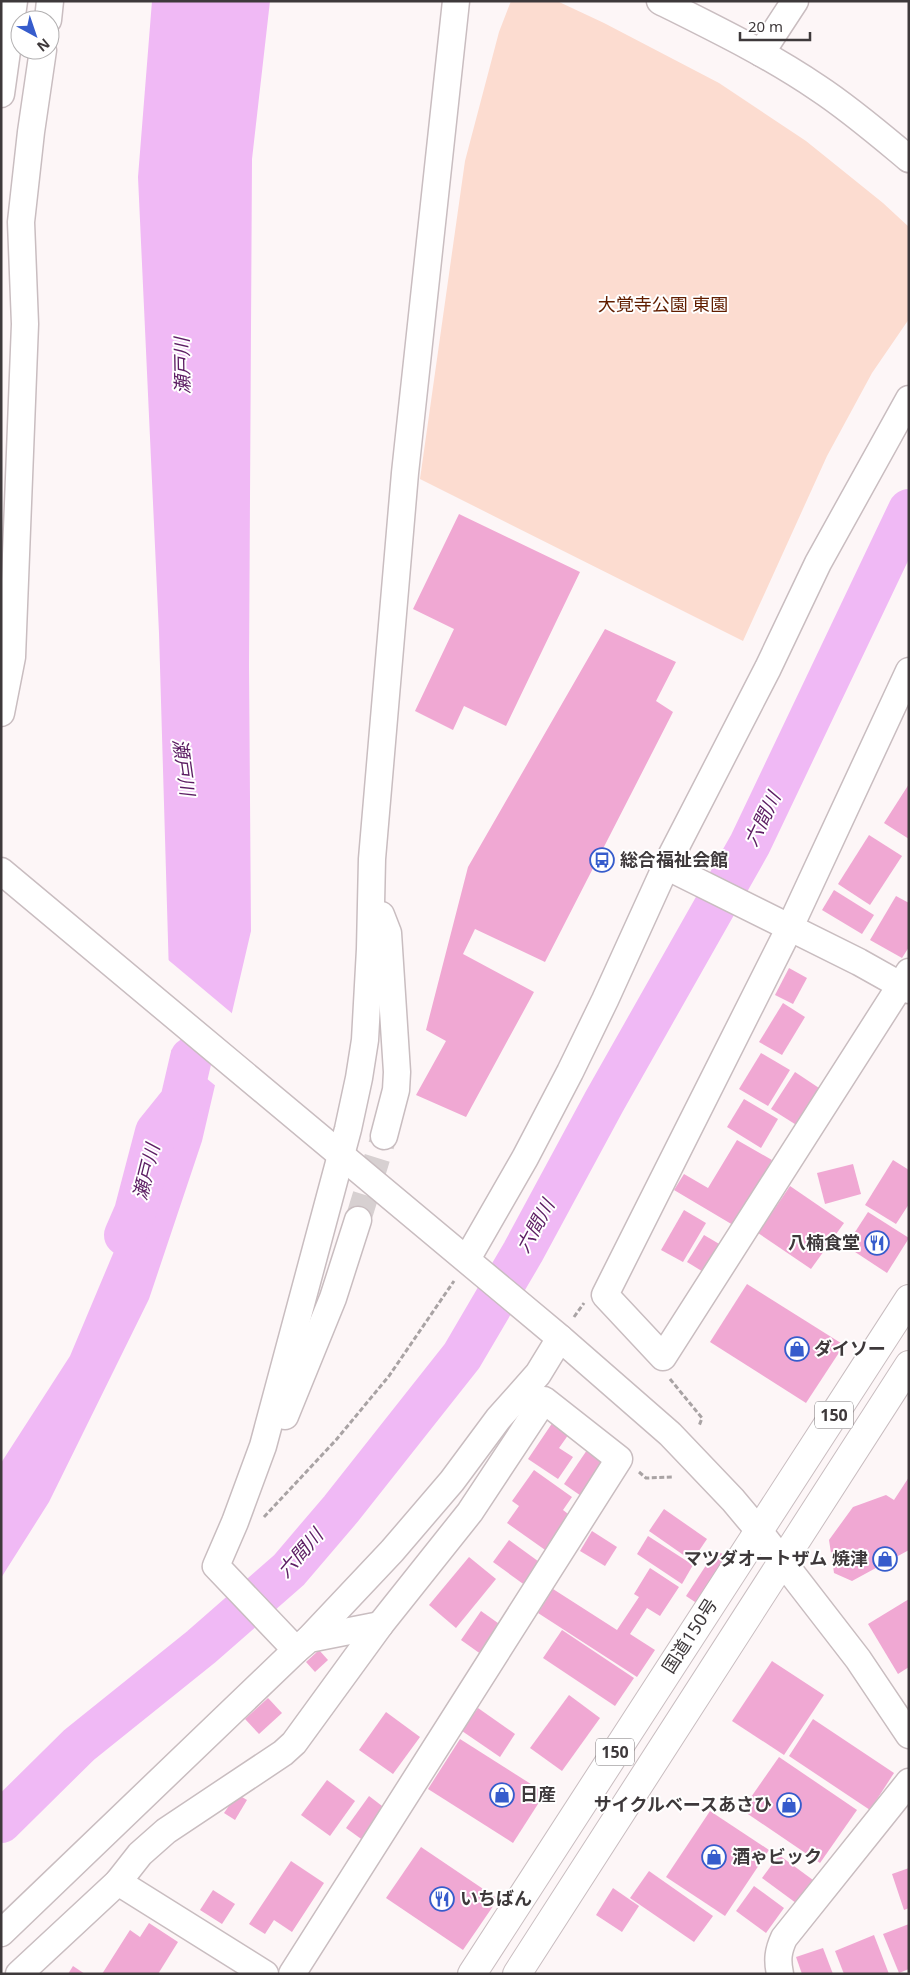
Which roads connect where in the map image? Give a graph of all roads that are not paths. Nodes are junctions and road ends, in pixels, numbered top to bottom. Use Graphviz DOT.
graph roads {
  1 [pos="14,1"];
  2 [pos="456,1"];
  3 [pos="660,1"];
  4 [pos="795,1"];
  5 [pos="761,53"];
  6 [pos="42,60"];
  7 [pos="1,94"];
  8 [pos="909,159"];
  9 [pos="909,399"];
  10 [pos="909,671"];
  11 [pos="1,713"];
  12 [pos="672,869"];
  13 [pos="1,871"];
  14 [pos="371,896"];
  15 [pos="790,927"];
  16 [pos="906,982"];
  17 [pos="384,1136"];
  18 [pos="336,1150"];
  19 [pos="358,1220"];
  20 [pos="465,1268"];
  21 [pos="909,1299"];
  22 [pos="558,1335"];
  23 [pos="909,1366"];
  24 [pos="263,1446"];
  25 [pos="758,1531"];
  26 [pos="782,1560"];
  27 [pos="380,1625"];
  28 [pos="299,1645"];
  29 [pos="909,1735"];
  30 [pos="909,1782"];
  31 [pos="118,1882"];
  32 [pos="1,1933"];
  33 [pos="19,1974"];
  34 [pos="265,1974"];
  35 [pos="292,1974"];
  36 [pos="472,1974"];
  37 [pos="517,1974"];
  38 [pos="780,1974"];
  1 -- 7 [label="street"];
  2 -- 14 [label="street"];
  3 -- 5 [label="street"];
  4 -- 5 [label="street"];
  5 -- 8 [label="street"];
  6 -- 11 [label="street"];
  9 -- 12 [label="street"];
  10 -- 15 [label="street"];
  12 -- 15 [label="street"];
  12 -- 20 [label="street"];
  13 -- 18 [label="street"];
  14 -- 17 [label="street"];
  14 -- 18 [label="street"];
  15 -- 16 [label="street"];
  15 -- 16 [label="street"];
  18 -- 20 [label="street"];
  18 -- 24 [label="street"];
  19 -- 24 [label="street"];
  20 -- 22 [label="street"];
  21 -- 25 [label="highway, 国道150号 / 150"];
  22 -- 25 [label="street"];
  22 -- 28 [label="street"];
  23 -- 26 [label="highway, 国道150号 / 150"];
  24 -- 28 [label="street"];
  25 -- 26 [label="street"];
  25 -- 36 [label="highway, 国道150号 / 150"];
  26 -- 29 [label="street"];
  26 -- 37 [label="highway, 国道150号 / 150"];
  27 -- 28 [label="street"];
  27 -- 31 [label="street"];
  27 -- 35 [label="street"];
  28 -- 32 [label="street"];
  30 -- 38 [label="street"];
  31 -- 33 [label="street"];
  31 -- 34 [label="street"];
}
